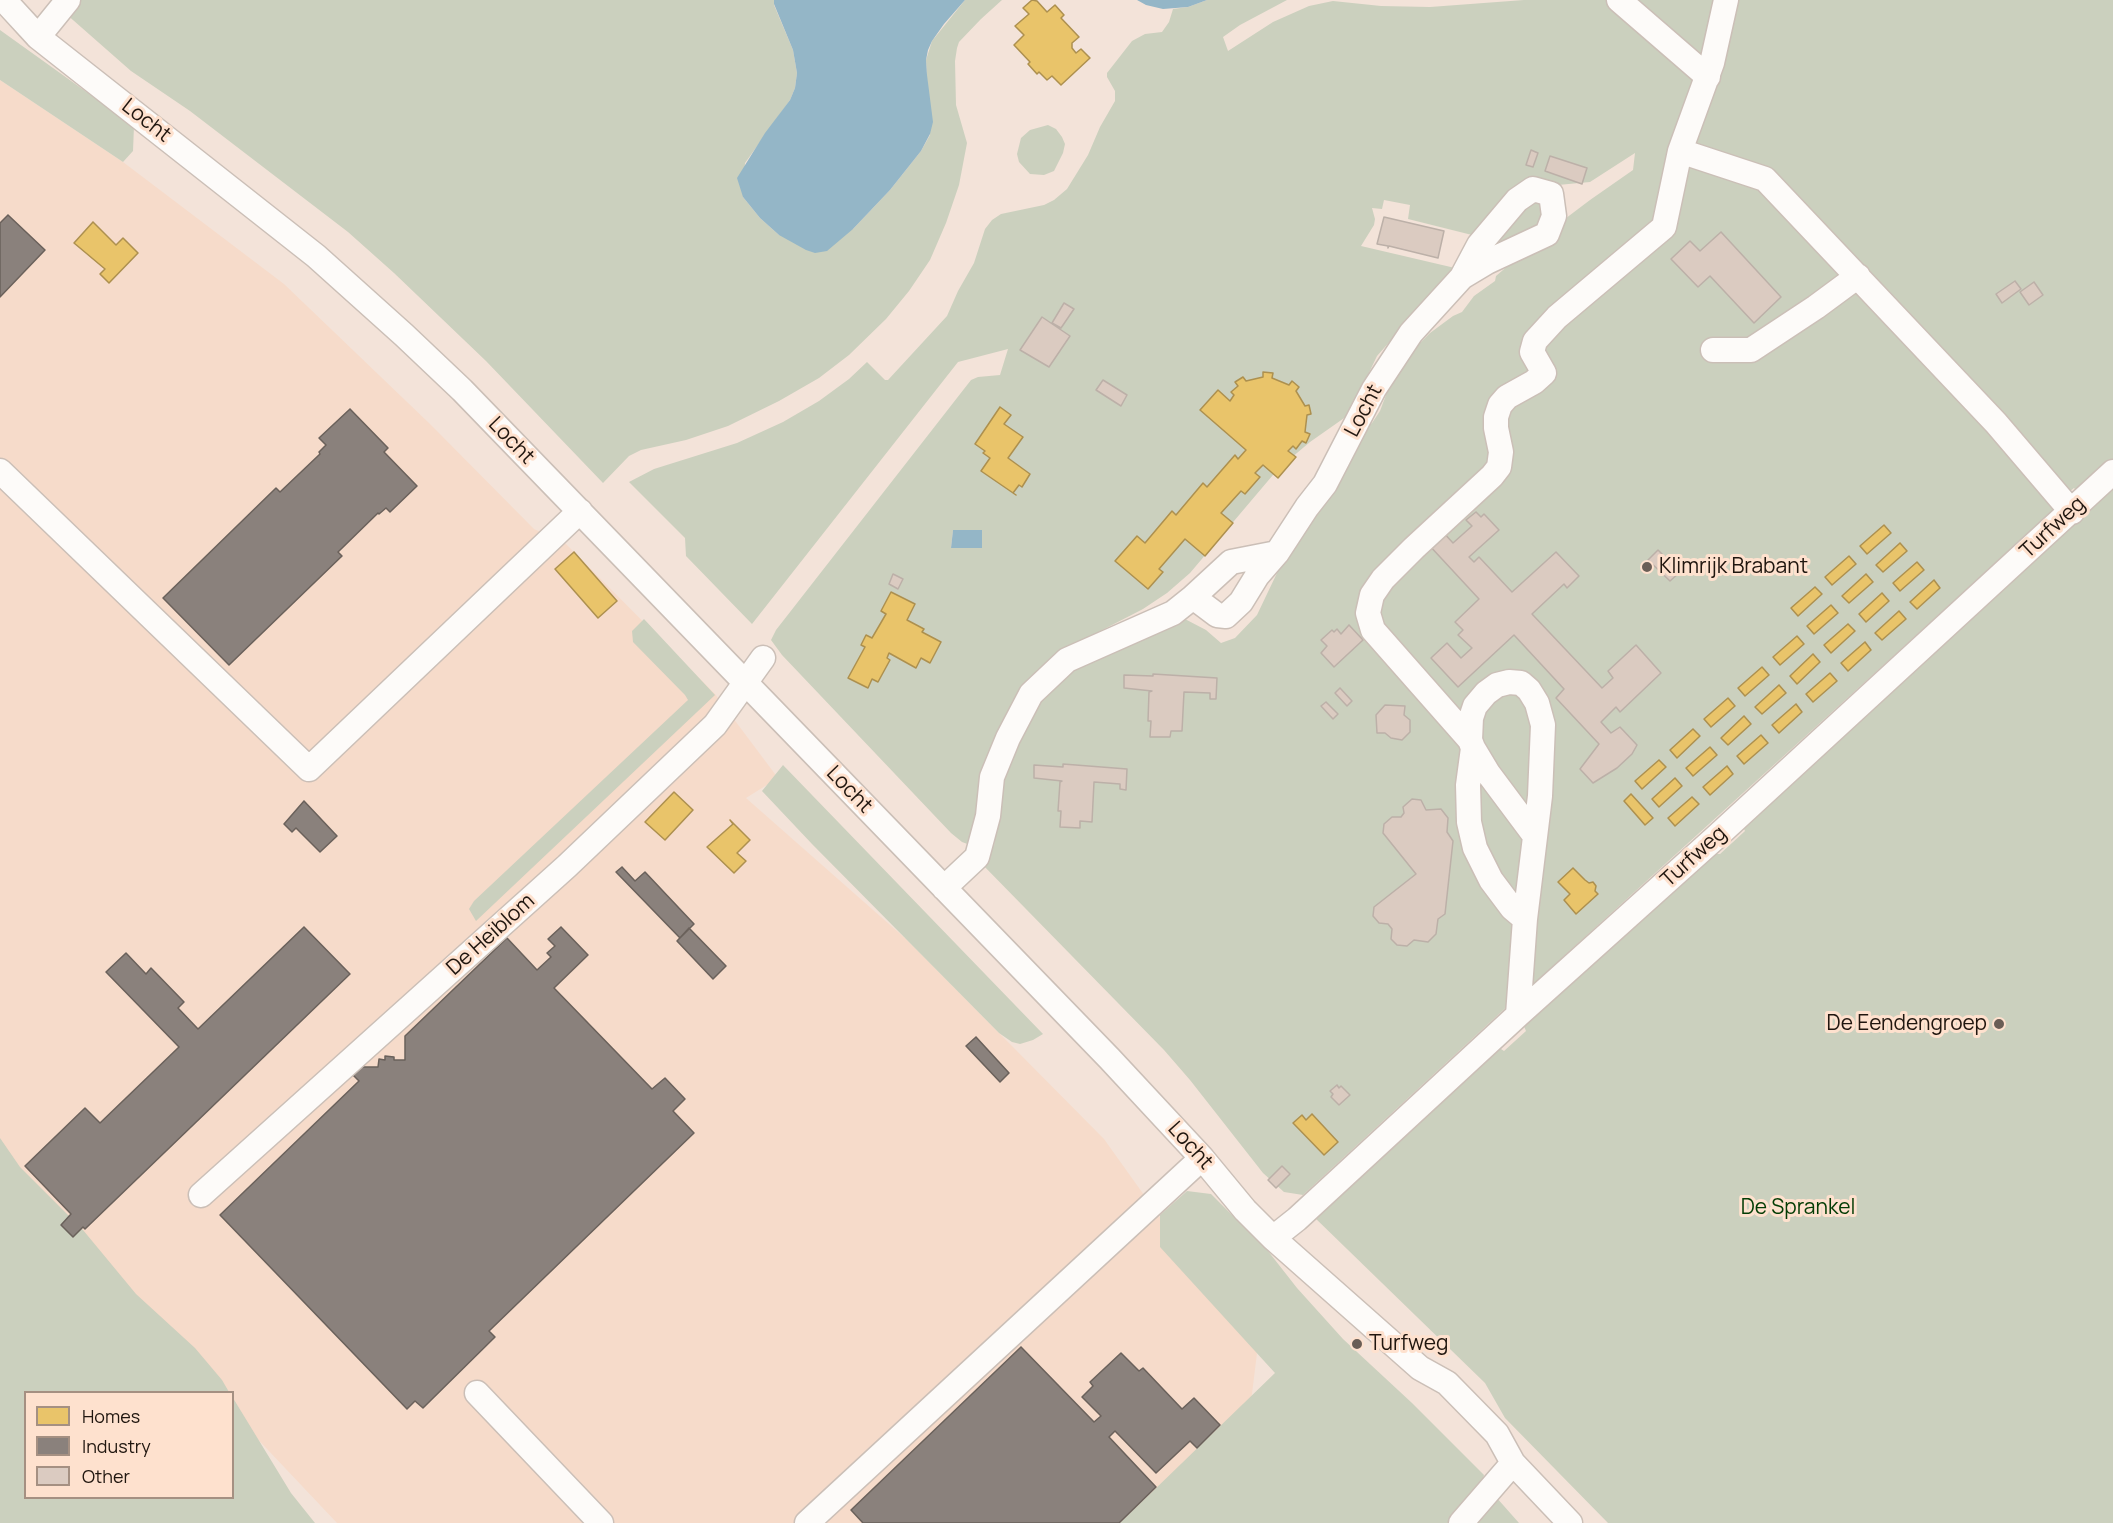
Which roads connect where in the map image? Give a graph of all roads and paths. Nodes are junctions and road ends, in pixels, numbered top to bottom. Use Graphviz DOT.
graph roads {
  1 [pos="4,0"];
  2 [pos="68,0"];
  3 [pos="1619,0"];
  4 [pos="1726,0"];
  5 [pos="0,21"];
  6 [pos="38,37"];
  7 [pos="1708,76"];
  8 [pos="1680,151"];
  9 [pos="1858,276"];
  10 [pos="1462,277"];
  11 [pos="1713,350"];
  12 [pos="0,471"];
  13 [pos="2113,472"];
  14 [pos="580,511"];
  15 [pos="2072,512"];
  16 [pos="1277,554"];
  17 [pos="1193,597"];
  18 [pos="763,658"];
  19 [pos="746,683"];
  20 [pos="1471,744"];
  21 [pos="1535,836"];
  22 [pos="944,888"];
  23 [pos="1525,919"];
  24 [pos="1518,1015"];
  25 [pos="1202,1158"];
  26 [pos="201,1194"];
  27 [pos="1273,1238"];
  28 [pos="477,1393"];
  29 [pos="1513,1463"];
  30 [pos="601,1523"];
  31 [pos="807,1523"];
  32 [pos="1461,1523"];
  33 [pos="1570,1523"];
  1 -- 6 [label="street, Locht"];
  2 -- 6 [label="street"];
  3 -- 7 [label="street"];
  4 -- 7 [label="street"];
  5 -- 6 [label="street, Locht"];
  6 -- 14 [label="street, Locht"];
  7 -- 8 [label="street"];
  8 -- 9 [label="street"];
  8 -- 20 [label="street"];
  9 -- 11 [label="street"];
  9 -- 15 [label="street"];
  10 -- 16 [label="street, Locht"];
  12 -- 14 [label="street"];
  13 -- 15 [label="street, Turfweg"];
  14 -- 19 [label="street, Locht"];
  15 -- 24 [label="street, Turfweg"];
  16 -- 17 [label="street"];
  16 -- 17 [label="street, Locht"];
  17 -- 22 [label="street"];
  18 -- 19 [label="street, De Heiblom"];
  19 -- 22 [label="street, Locht"];
  19 -- 26 [label="street, De Heiblom"];
  20 -- 21 [label="street"];
  20 -- 21 [label="street"];
  20 -- 23 [label="street"];
  21 -- 23 [label="street"];
  22 -- 25 [label="street, Locht"];
  23 -- 24 [label="street"];
  24 -- 27 [label="street, Turfweg"];
  25 -- 27 [label="street, Locht"];
  25 -- 31 [label="street"];
  27 -- 29 [label="street, Locht"];
  28 -- 30 [label="street"];
  29 -- 32 [label="street"];
  29 -- 33 [label="street, Locht"];
}
